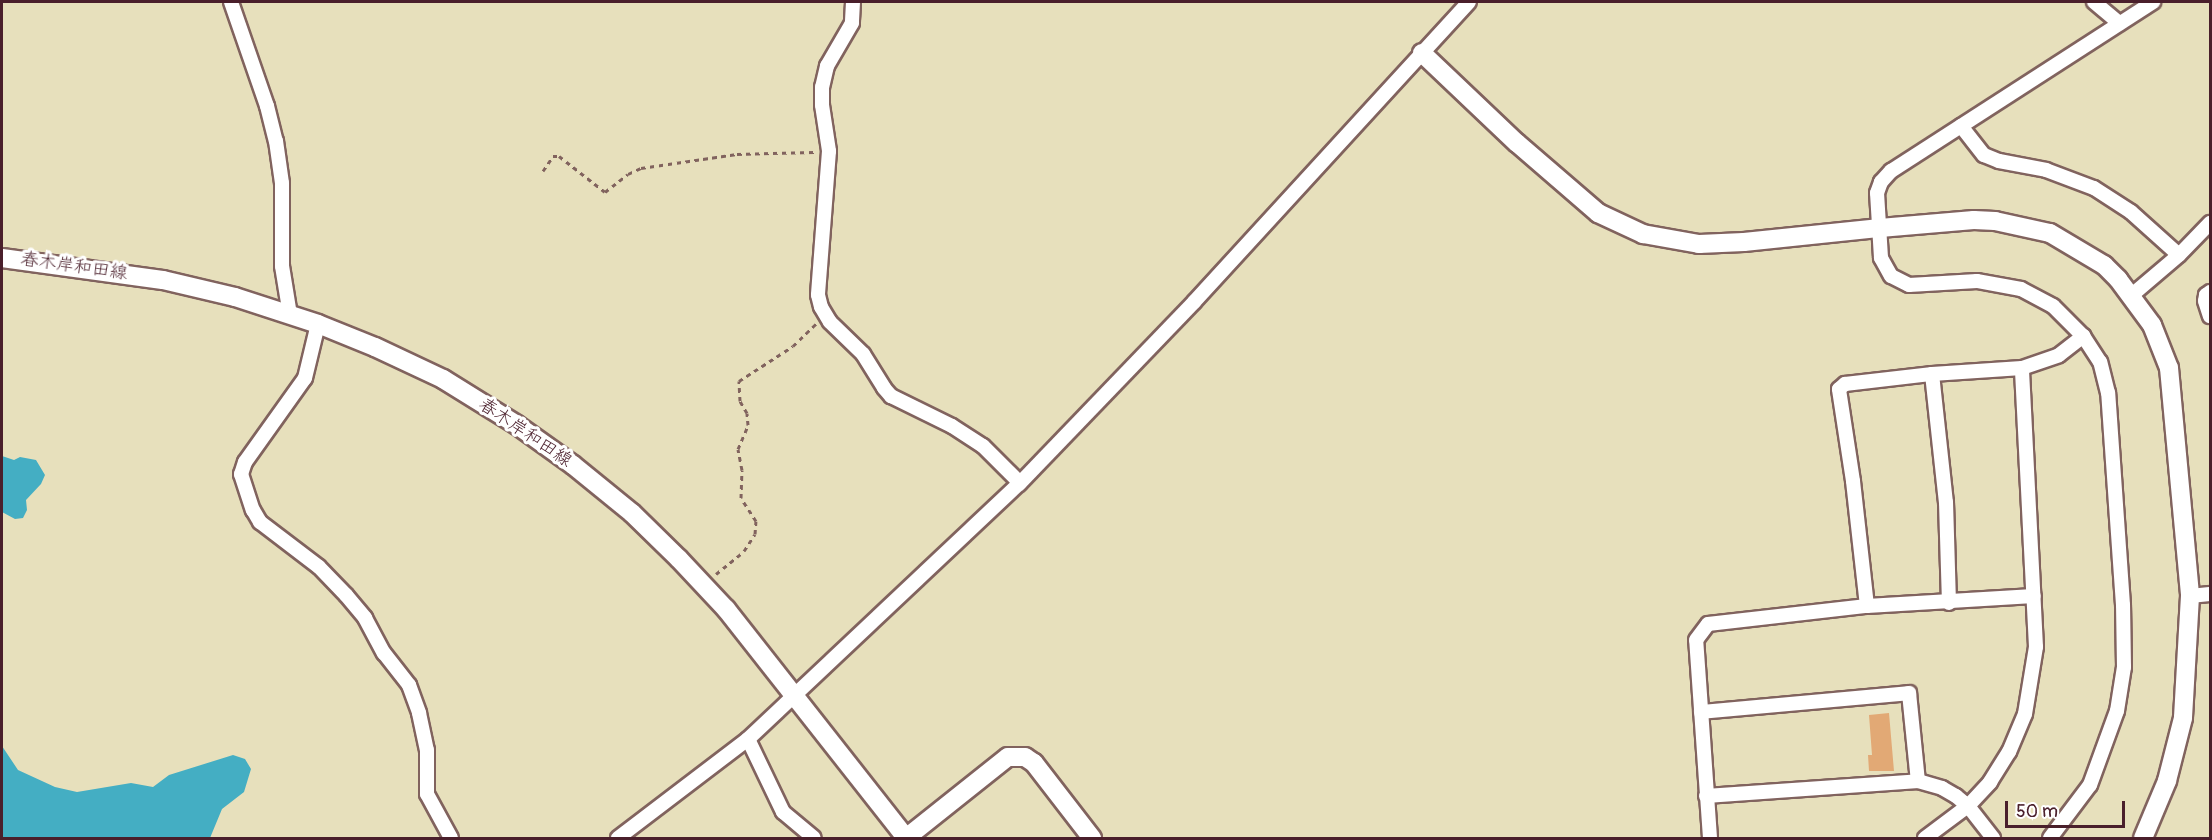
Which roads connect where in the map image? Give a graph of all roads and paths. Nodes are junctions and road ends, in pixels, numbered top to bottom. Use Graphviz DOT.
graph roads {
  1 [pos="231,2"];
  2 [pos="853,2"];
  3 [pos="1469,2"];
  4 [pos="2094,2"];
  5 [pos="2153,2"];
  6 [pos="2119,23"];
  7 [pos="1422,53"];
  8 [pos="1961,126"];
  9 [pos="829,151"];
  10 [pos="543,171"];
  11 [pos="2211,223"];
  12 [pos="1881,228"];
  13 [pos="2179,255"];
  14 [pos="2,258"];
  15 [pos="2211,292"];
  16 [pos="2132,296"];
  17 [pos="290,315"];
  18 [pos="826,315"];
  19 [pos="2211,316"];
  20 [pos="318,324"];
  21 [pos="2083,336"];
  22 [pos="2022,368"];
  23 [pos="1932,374"];
  24 [pos="1015,478"];
  25 [pos="704,585"];
  26 [pos="2211,594"];
  27 [pos="2034,596"];
  28 [pos="2190,596"];
  29 [pos="1949,603"];
  30 [pos="1867,606"];
  31 [pos="794,696"];
  32 [pos="1701,712"];
  33 [pos="748,739"];
  34 [pos="1918,781"];
  35 [pos="1706,796"];
  36 [pos="1968,806"];
  37 [pos="451,838"];
  38 [pos="618,838"];
  39 [pos="814,838"];
  40 [pos="906,838"];
  41 [pos="1092,838"];
  42 [pos="1710,838"];
  43 [pos="1925,838"];
  44 [pos="1993,838"];
  45 [pos="2050,838"];
  46 [pos="2143,838"];
  1 -- 17 [label="street"];
  2 -- 9 [label="street"];
  3 -- 7 [label="street"];
  4 -- 6 [label="street"];
  5 -- 6 [label="street"];
  6 -- 8 [label="street"];
  7 -- 12 [label="street"];
  7 -- 31 [label="street"];
  8 -- 12 [label="street"];
  8 -- 13 [label="street"];
  9 -- 10 [label="path"];
  9 -- 18 [label="street"];
  11 -- 13 [label="street"];
  12 -- 16 [label="street"];
  12 -- 21 [label="street"];
  13 -- 16 [label="street"];
  14 -- 17 [label="street, 春木岸和田線"];
  15 -- 19 [label="street"];
  16 -- 28 [label="street"];
  17 -- 20 [label="street, 春木岸和田線"];
  18 -- 24 [label="street"];
  18 -- 25 [label="path"];
  20 -- 25 [label="street, 春木岸和田線"];
  20 -- 37 [label="street"];
  21 -- 22 [label="street"];
  21 -- 45 [label="street"];
  22 -- 23 [label="street"];
  22 -- 27 [label="street"];
  23 -- 29 [label="street"];
  23 -- 30 [label="street"];
  25 -- 31 [label="street, 春木岸和田線"];
  26 -- 28 [label="street"];
  27 -- 29 [label="street"];
  27 -- 36 [label="street"];
  28 -- 46 [label="street"];
  29 -- 30 [label="street"];
  30 -- 32 [label="street"];
  31 -- 33 [label="street"];
  31 -- 40 [label="street, 春木岸和田線"];
  32 -- 34 [label="street"];
  32 -- 35 [label="street"];
  33 -- 38 [label="street"];
  33 -- 39 [label="street"];
  34 -- 35 [label="street"];
  34 -- 36 [label="street"];
  35 -- 42 [label="street"];
  36 -- 43 [label="street"];
  36 -- 44 [label="street"];
  40 -- 41 [label="street"];
}
